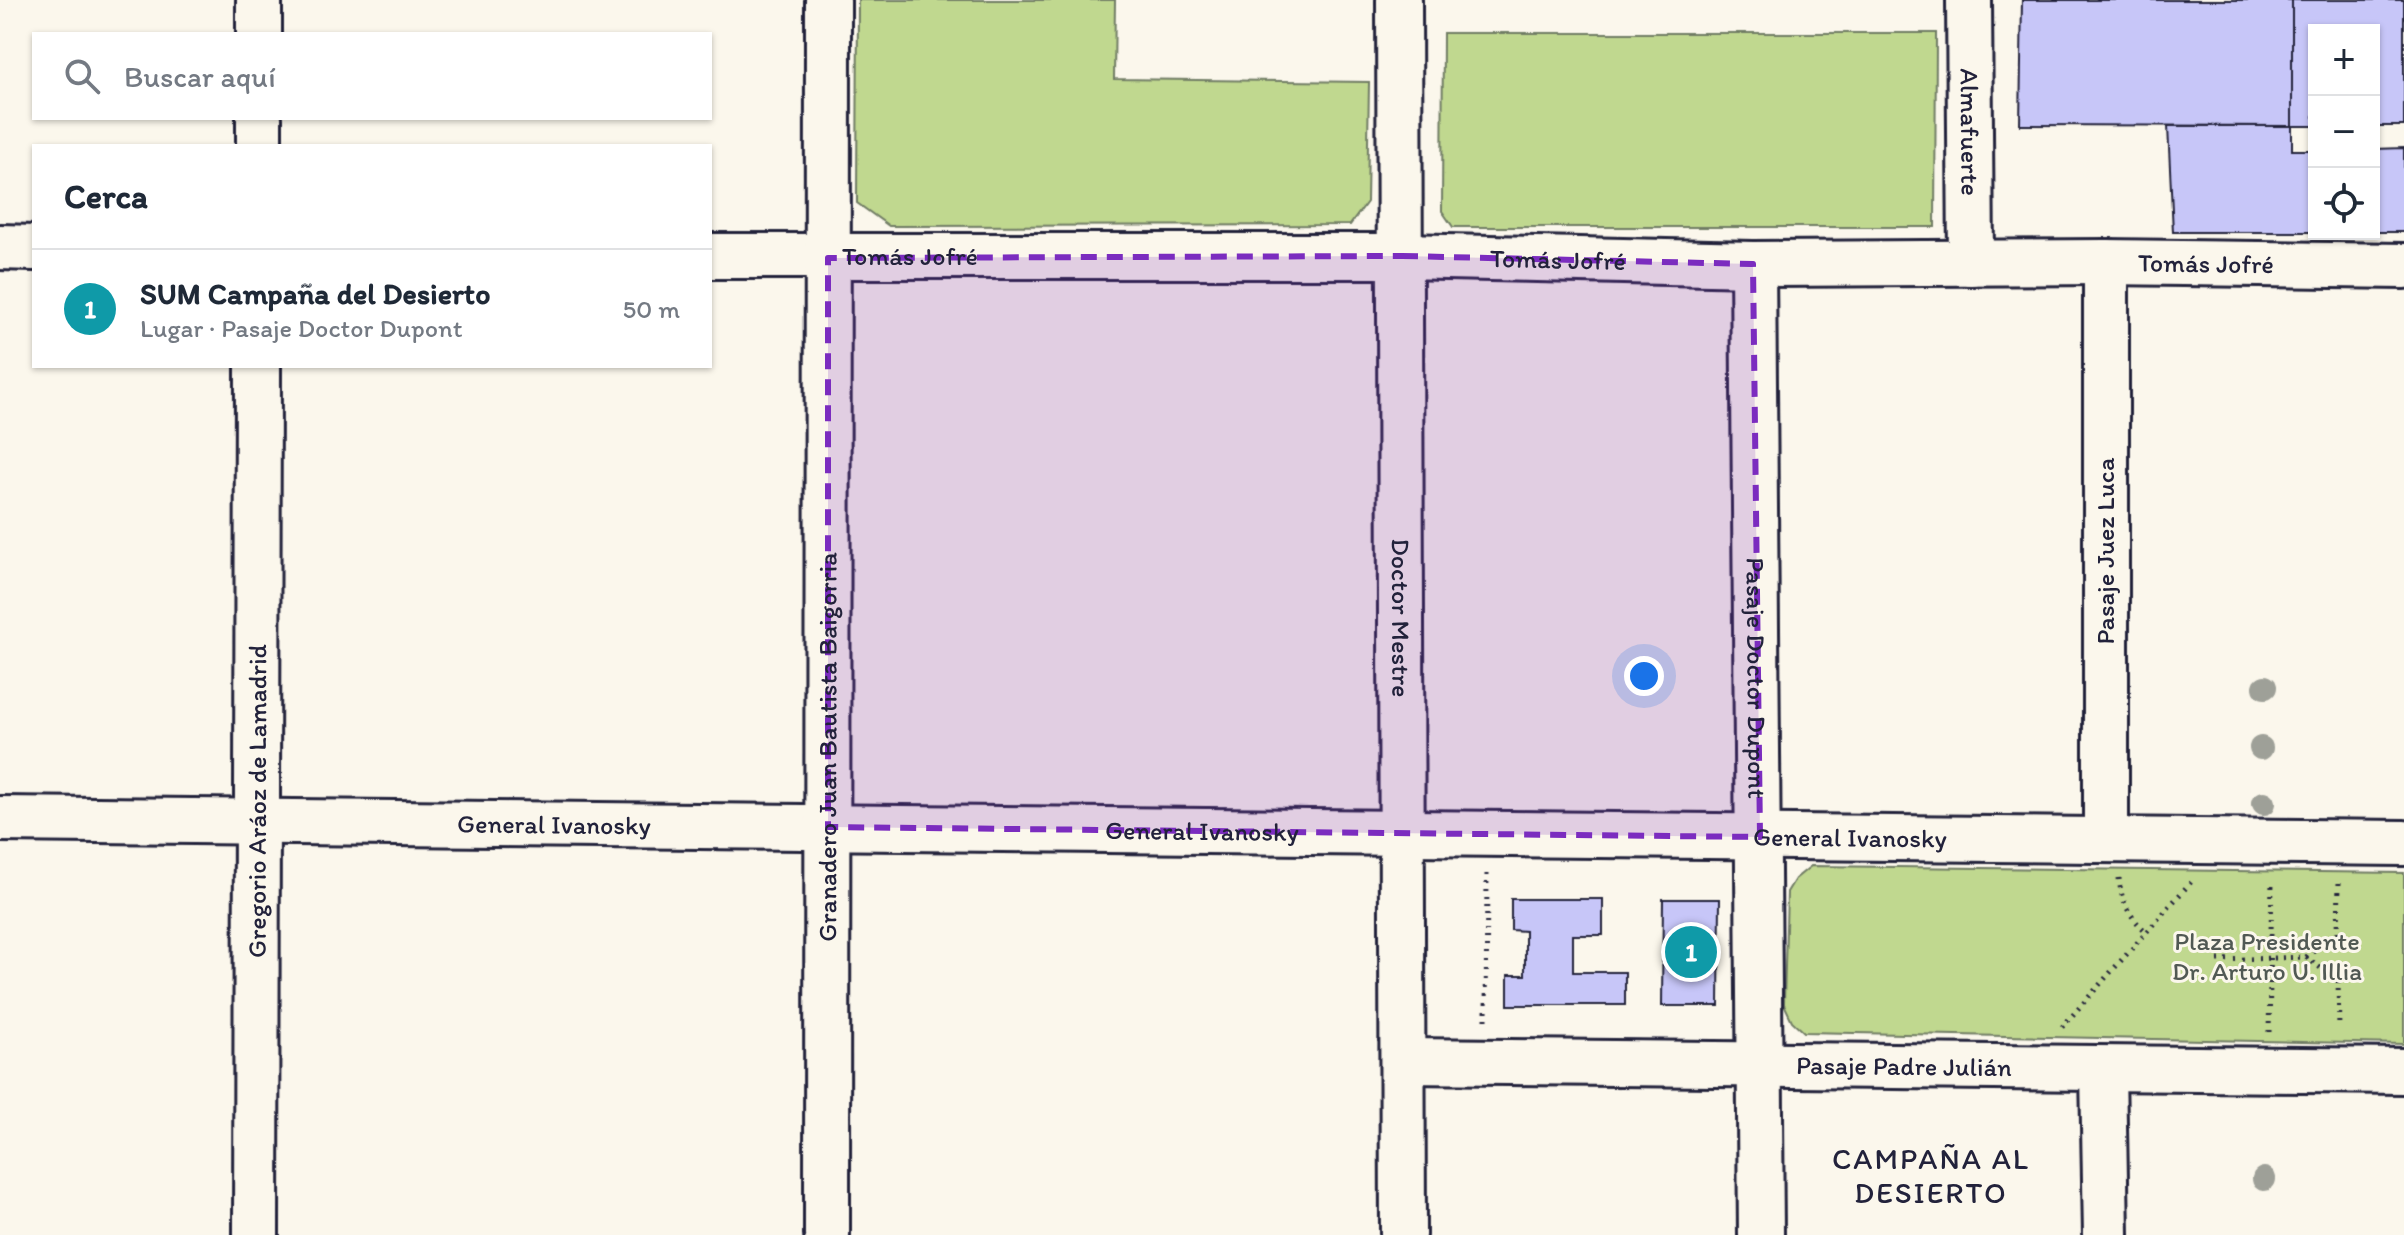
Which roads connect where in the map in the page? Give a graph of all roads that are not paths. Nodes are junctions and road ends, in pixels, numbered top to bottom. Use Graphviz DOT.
graph roads {
  1 [pos="259,0"];
  2 [pos="828,0"];
  3 [pos="1399,0"];
  4 [pos="1969,0"];
  5 [pos="259,32"];
  6 [pos="259,120"];
  7 [pos="259,144"];
  8 [pos="0,247"];
  9 [pos="32,248"];
  10 [pos="712,256"];
  11 [pos="1402,256"];
  12 [pos="828,258"];
  13 [pos="2106,262"];
  14 [pos="1971,263"];
  15 [pos="1753,264"];
  16 [pos="2404,266"];
  17 [pos="258,368"];
  18 [pos="0,819"];
  19 [pos="257,821"];
  20 [pos="828,827"];
  21 [pos="1405,833"];
  22 [pos="1760,837"];
  23 [pos="2404,843"];
  24 [pos="2112,855"];
  25 [pos="1404,1061"];
  26 [pos="1760,1065"];
  27 [pos="2103,1071"];
  28 [pos="2404,1071"];
  29 [pos="256,1235"];
  30 [pos="827,1235"];
  31 [pos="1403,1235"];
  32 [pos="1761,1235"];
  33 [pos="2106,1235"];
  1 -- 5 [label="street"];
  2 -- 12 [label="street, Granadero Juan Bautista Baigorria"];
  3 -- 11 [label="street, Doctor Mestre"];
  4 -- 14 [label="street, Almafuerte"];
  6 -- 7 [label="street"];
  8 -- 9 [label="street"];
  10 -- 12 [label="street, Tomás Jofré"];
  11 -- 12 [label="street, Tomás Jofré"];
  11 -- 15 [label="street, Tomás Jofré"];
  11 -- 21 [label="street, Doctor Mestre"];
  12 -- 20 [label="street, Granadero Juan Bautista Baigorria"];
  13 -- 14 [label="street, Tomás Jofré"];
  13 -- 16 [label="street, Tomás Jofré"];
  13 -- 24 [label="street, Pasaje Juez Luca"];
  14 -- 15 [label="street, Tomás Jofré"];
  15 -- 22 [label="street, Pasaje Doctor Dupont"];
  17 -- 19 [label="street, Gregorio Aráoz de Lamadrid"];
  18 -- 19 [label="street, General Ivanosky"];
  19 -- 20 [label="street, General Ivanosky"];
  19 -- 29 [label="street, Gregorio Aráoz de Lamadrid"];
  20 -- 21 [label="street, General Ivanosky"];
  20 -- 30 [label="street, Granadero Juan Bautista Baigorria"];
  21 -- 22 [label="street, General Ivanosky"];
  21 -- 25 [label="street, Doctor Mestre"];
  22 -- 24 [label="street, General Ivanosky"];
  22 -- 26 [label="street, Pasaje Doctor Dupont"];
  23 -- 24 [label="street, General Ivanosky"];
  25 -- 26 [label="street, Pasaje Padre Julián"];
  25 -- 31 [label="street, Doctor Mestre"];
  26 -- 27 [label="street, Pasaje Padre Julián"];
  26 -- 32 [label="street, Pasaje Doctor Dupont"];
  27 -- 28 [label="street, Pasaje Padre Julián"];
  27 -- 33 [label="street"];
}
